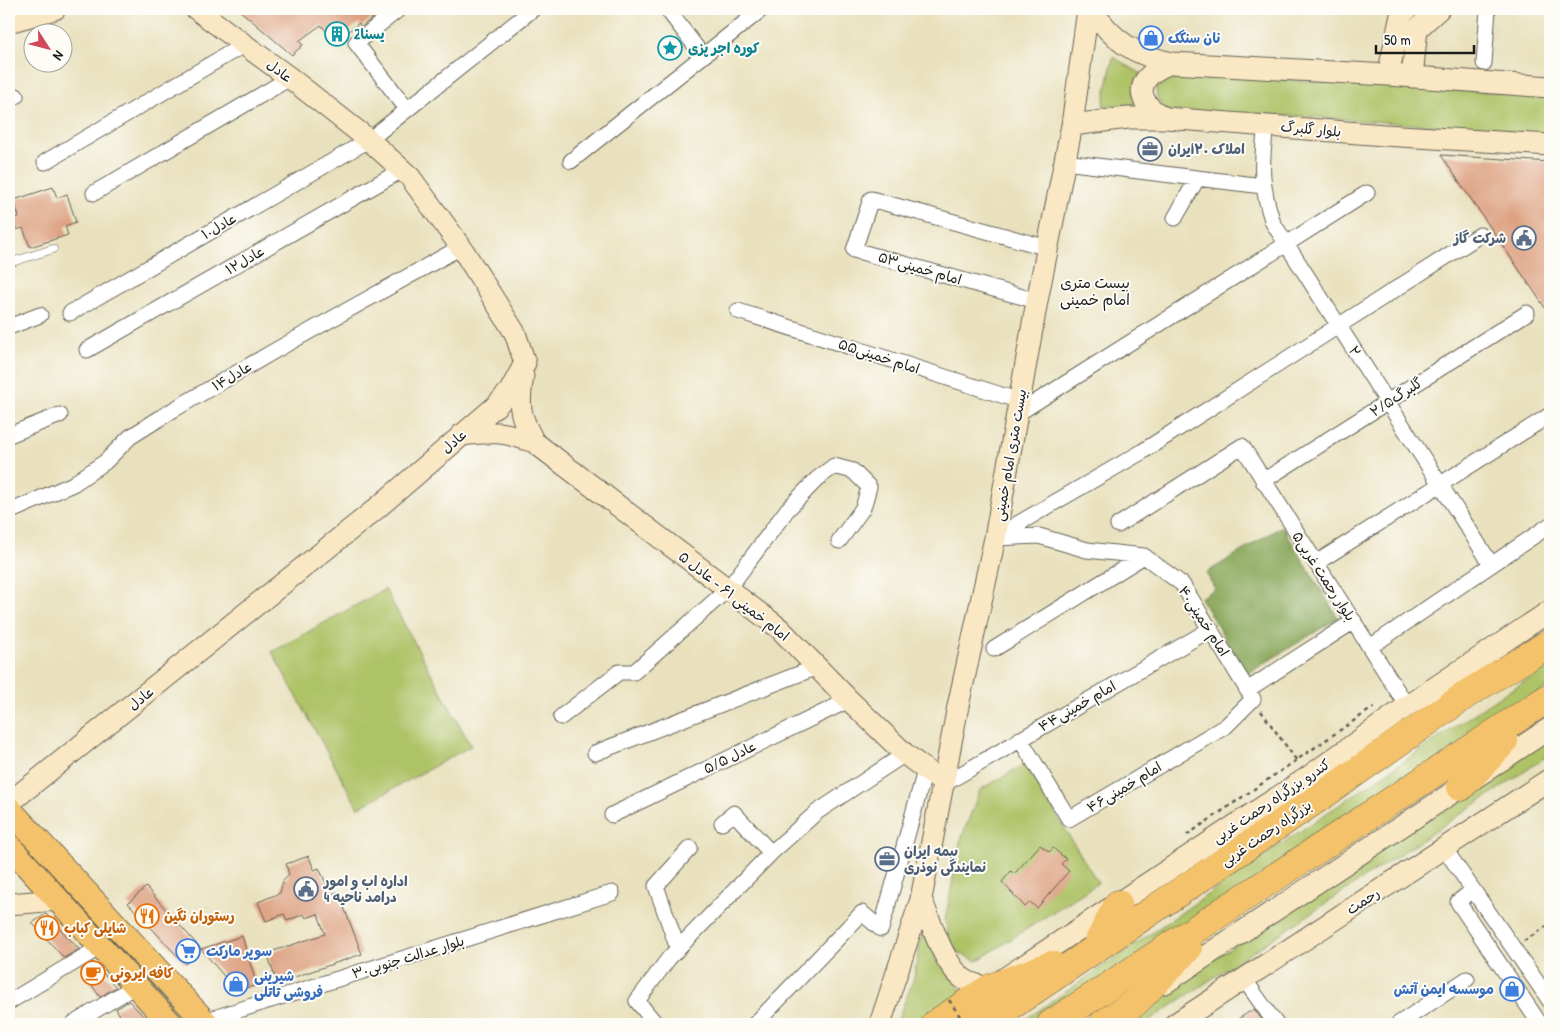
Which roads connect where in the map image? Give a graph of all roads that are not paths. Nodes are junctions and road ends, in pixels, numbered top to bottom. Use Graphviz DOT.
graph roads {
  1 [pos="55,9"];
  2 [pos="196,9"];
  3 [pos="399,9"];
  4 [pos="533,9"];
  5 [pos="667,9"];
  6 [pos="762,9"];
  7 [pos="1090,9"];
  8 [pos="1407,9"];
  9 [pos="1439,9"];
  10 [pos="1488,9"];
  11 [pos="214,16"];
  12 [pos="9,22"];
  13 [pos="1407,37"];
  14 [pos="245,44"];
  15 [pos="703,56"];
  16 [pos="1172,63"];
  17 [pos="1484,63"];
  18 [pos="1388,75"];
  19 [pos="1412,77"];
  20 [pos="290,78"];
  21 [pos="1550,88"];
  22 [pos="408,109"];
  23 [pos="1166,118"];
  24 [pos="1266,124"];
  25 [pos="1072,125"];
  26 [pos="368,140"];
  27 [pos="1550,145"];
  28 [pos="571,161"];
  29 [pos="45,162"];
  30 [pos="1064,162"];
  31 [pos="402,170"];
  32 [pos="1197,179"];
  33 [pos="1263,186"];
  34 [pos="94,193"];
  35 [pos="1367,193"];
  36 [pos="1175,218"];
  37 [pos="1480,235"];
  38 [pos="1287,245"];
  39 [pos="461,247"];
  40 [pos="1048,248"];
  41 [pos="53,249"];
  42 [pos="9,263"];
  43 [pos="1037,301"];
  44 [pos="738,311"];
  45 [pos="1527,312"];
  46 [pos="70,313"];
  47 [pos="40,315"];
  48 [pos="9,327"];
  49 [pos="1339,327"];
  50 [pos="87,350"];
  51 [pos="525,363"];
  52 [pos="1387,403"];
  53 [pos="1018,408"];
  54 [pos="60,415"];
  55 [pos="1550,415"];
  56 [pos="9,434"];
  57 [pos="461,435"];
  58 [pos="534,442"];
  59 [pos="1263,481"];
  60 [pos="1440,485"];
  61 [pos="9,512"];
  62 [pos="1118,525"];
  63 [pos="1550,525"];
  64 [pos="995,538"];
  65 [pos="840,541"];
  66 [pos="1144,556"];
  67 [pos="1316,563"];
  68 [pos="1491,564"];
  69 [pos="728,589"];
  70 [pos="1550,611"];
  71 [pos="1354,621"];
  72 [pos="1211,629"];
  73 [pos="1550,643"];
  74 [pos="1370,647"];
  75 [pos="994,649"];
  76 [pos="817,667"];
  77 [pos="1250,694"];
  78 [pos="849,700"];
  79 [pos="1407,706"];
  80 [pos="1545,711"];
  81 [pos="561,717"];
  82 [pos="1020,739"];
  83 [pos="595,753"];
  84 [pos="905,754"];
  85 [pos="925,771"];
  86 [pos="1550,779"];
  87 [pos="944,784"];
  88 [pos="1461,787"];
  89 [pos="9,803"];
  90 [pos="9,809"];
  91 [pos="612,814"];
  92 [pos="722,823"];
  93 [pos="9,846"];
  94 [pos="690,848"];
  95 [pos="1444,848"];
  96 [pos="771,853"];
  97 [pos="1474,890"];
  98 [pos="612,893"];
  99 [pos="58,900"];
  100 [pos="921,900"];
  101 [pos="9,904"];
  102 [pos="1118,904"];
  103 [pos="1222,913"];
  104 [pos="100,946"];
  105 [pos="1096,948"];
  106 [pos="678,949"];
  107 [pos="1244,979"];
  108 [pos="1467,979"];
  109 [pos="135,986"];
  110 [pos="990,988"];
  111 [pos="1550,1001"];
  112 [pos="9,1002"];
  113 [pos="1136,1002"];
  114 [pos="206,1023"];
  115 [pos="73,1024"];
  116 [pos="169,1024"];
  117 [pos="656,1024"];
  118 [pos="755,1024"];
  119 [pos="880,1024"];
  120 [pos="935,1024"];
  121 [pos="984,1024"];
  122 [pos="1051,1024"];
  123 [pos="1103,1024"];
  124 [pos="1175,1024"];
  125 [pos="1276,1024"];
  126 [pos="1398,1024"];
  127 [pos="1540,1024"];
  1 -- 12 [label="street"];
  2 -- 11 [label="street, عادل"];
  3 -- 22 [label="street"];
  4 -- 22 [label="street, عادل۱۰"];
  5 -- 15 [label="street"];
  6 -- 15 [label="street"];
  7 -- 16 [label="street"];
  7 -- 25 [label="street, بیست متری امام خمینی"];
  8 -- 13 [label="street"];
  9 -- 13 [label="street"];
  10 -- 17 [label="street"];
  11 -- 14 [label="street, عادل"];
  13 -- 18 [label="street"];
  13 -- 19 [label="street"];
  14 -- 20 [label="street, عادل"];
  14 -- 29 [label="street"];
  15 -- 28 [label="street"];
  16 -- 18 [label="street"];
  16 -- 23 [label="street"];
  18 -- 19 [label="street"];
  19 -- 21 [label="street"];
  20 -- 26 [label="street, عادل"];
  20 -- 34 [label="street"];
  22 -- 26 [label="street, عادل۱۰"];
  23 -- 24 [label="street, بلوار گلبرگ"];
  23 -- 25 [label="street, بلوار گلبرگ"];
  24 -- 27 [label="street, بلوار گلبرگ"];
  24 -- 33 [label="street, ۲"];
  25 -- 30 [label="street, بیست متری امام خمینی"];
  26 -- 31 [label="street, عادل"];
  26 -- 46 [label="street, عادل۱۰"];
  30 -- 32 [label="street"];
  30 -- 40 [label="street, بیست متری امام خمینی"];
  31 -- 39 [label="street, عادل"];
  31 -- 50 [label="street, عادل۱۲"];
  32 -- 33 [label="street"];
  32 -- 36 [label="street"];
  33 -- 38 [label="street, ۲"];
  35 -- 38 [label="street"];
  37 -- 49 [label="street"];
  38 -- 49 [label="street, ۲"];
  38 -- 53 [label="street"];
  39 -- 51 [label="street, عادل"];
  39 -- 61 [label="street, عادل۱۴"];
  40 -- 43 [label="street, بیست متری امام خمینی"];
  40 -- 43 [label="street, امام خمینی۵۳"];
  41 -- 42 [label="lane"];
  43 -- 53 [label="street, بیست متری امام خمینی"];
  44 -- 53 [label="street, امام خمینی۵۵"];
  45 -- 52 [label="street, گلبرگ۲/۵"];
  47 -- 48 [label="street"];
  49 -- 52 [label="street, ۲"];
  49 -- 64 [label="street"];
  51 -- 57 [label="street, عادل"];
  51 -- 58 [label="street, امام خمینی ۶۱ - عادل ۵"];
  52 -- 59 [label="street, گلبرگ۲/۵"];
  52 -- 60 [label="street, ۲"];
  53 -- 64 [label="street, بیست متری امام خمینی"];
  54 -- 56 [label="street"];
  55 -- 60 [label="street"];
  57 -- 58 [label="street, امام خمینی ۶۱ - عادل ۵"];
  57 -- 89 [label="street, عادل"];
  58 -- 69 [label="street, امام خمینی ۶۱ - عادل ۵"];
  59 -- 62 [label="street, بلوار رحمت غربی۵"];
  59 -- 67 [label="street, بلوار رحمت غربی۵"];
  60 -- 67 [label="street"];
  60 -- 68 [label="street, ۲"];
  63 -- 68 [label="street"];
  64 -- 66 [label="street"];
  64 -- 87 [label="street, بیست متری امام خمینی"];
  65 -- 69 [label="street"];
  66 -- 72 [label="street, امام خمینی۴۰"];
  66 -- 75 [label="street"];
  67 -- 71 [label="street, بلوار رحمت غربی۵"];
  68 -- 74 [label="street"];
  69 -- 76 [label="street, امام خمینی ۶۱ - عادل ۵"];
  69 -- 81 [label="street"];
  70 -- 79 [label="street, کندرو بزرگراه رحمت غربی"];
  71 -- 74 [label="street, بلوار رحمت غربی۵"];
  71 -- 77 [label="street"];
  72 -- 77 [label="street, امام خمینی۴۰"];
  72 -- 82 [label="street, ۴۴امام خمینی"];
  73 -- 105 [label="highway, بزرگراه رحمت غربی"];
  74 -- 79 [label="street, بلوار رحمت غربی۵"];
  76 -- 78 [label="street, امام خمینی ۶۱ - عادل ۵"];
  76 -- 83 [label="street"];
  77 -- 82 [label="street, امام خمینی۴۶"];
  78 -- 84 [label="street, امام خمینی ۶۱ - عادل ۵"];
  78 -- 91 [label="street, عادل ۵/۵"];
  79 -- 102 [label="street, کندرو بزرگراه رحمت غربی"];
  80 -- 88 [label="highway"];
  80 -- 103 [label="highway"];
  82 -- 87 [label="street, ۴۴امام خمینی"];
  84 -- 85 [label="street, امام خمینی ۶۱ - عادل ۵"];
  84 -- 96 [label="street"];
  85 -- 87 [label="street, امام خمینی ۶۱ - عادل ۵"];
  85 -- 118 [label="street"];
  86 -- 95 [label="street, رحمت"];
  87 -- 100 [label="street, بیست متری امام خمینی"];
  88 -- 113 [label="street"];
  90 -- 114 [label="main road"];
  92 -- 96 [label="street"];
  93 -- 99 [label="main road"];
  94 -- 106 [label="street"];
  95 -- 97 [label="street"];
  95 -- 107 [label="street, رحمت"];
  96 -- 106 [label="street"];
  97 -- 111 [label="street"];
  97 -- 127 [label="street"];
  98 -- 114 [label="street, بلوار عدالت جنوبی۳۰"];
  99 -- 101 [label="street"];
  99 -- 104 [label="main road"];
  100 -- 110 [label="street"];
  100 -- 119 [label="street, بیست متری امام خمینی"];
  102 -- 105 [label="highway"];
  102 -- 110 [label="street, کندرو بزرگراه رحمت غربی"];
  103 -- 113 [label="highway"];
  103 -- 122 [label="highway"];
  104 -- 109 [label="main road"];
  104 -- 112 [label="street"];
  105 -- 110 [label="highway"];
  105 -- 121 [label="highway, بزرگراه رحمت غربی"];
  106 -- 117 [label="street"];
  107 -- 124 [label="street, رحمت"];
  107 -- 125 [label="street"];
  108 -- 126 [label="street"];
  109 -- 115 [label="street"];
  109 -- 116 [label="main road"];
  110 -- 120 [label="highway"];
  113 -- 123 [label="highway"];
}
